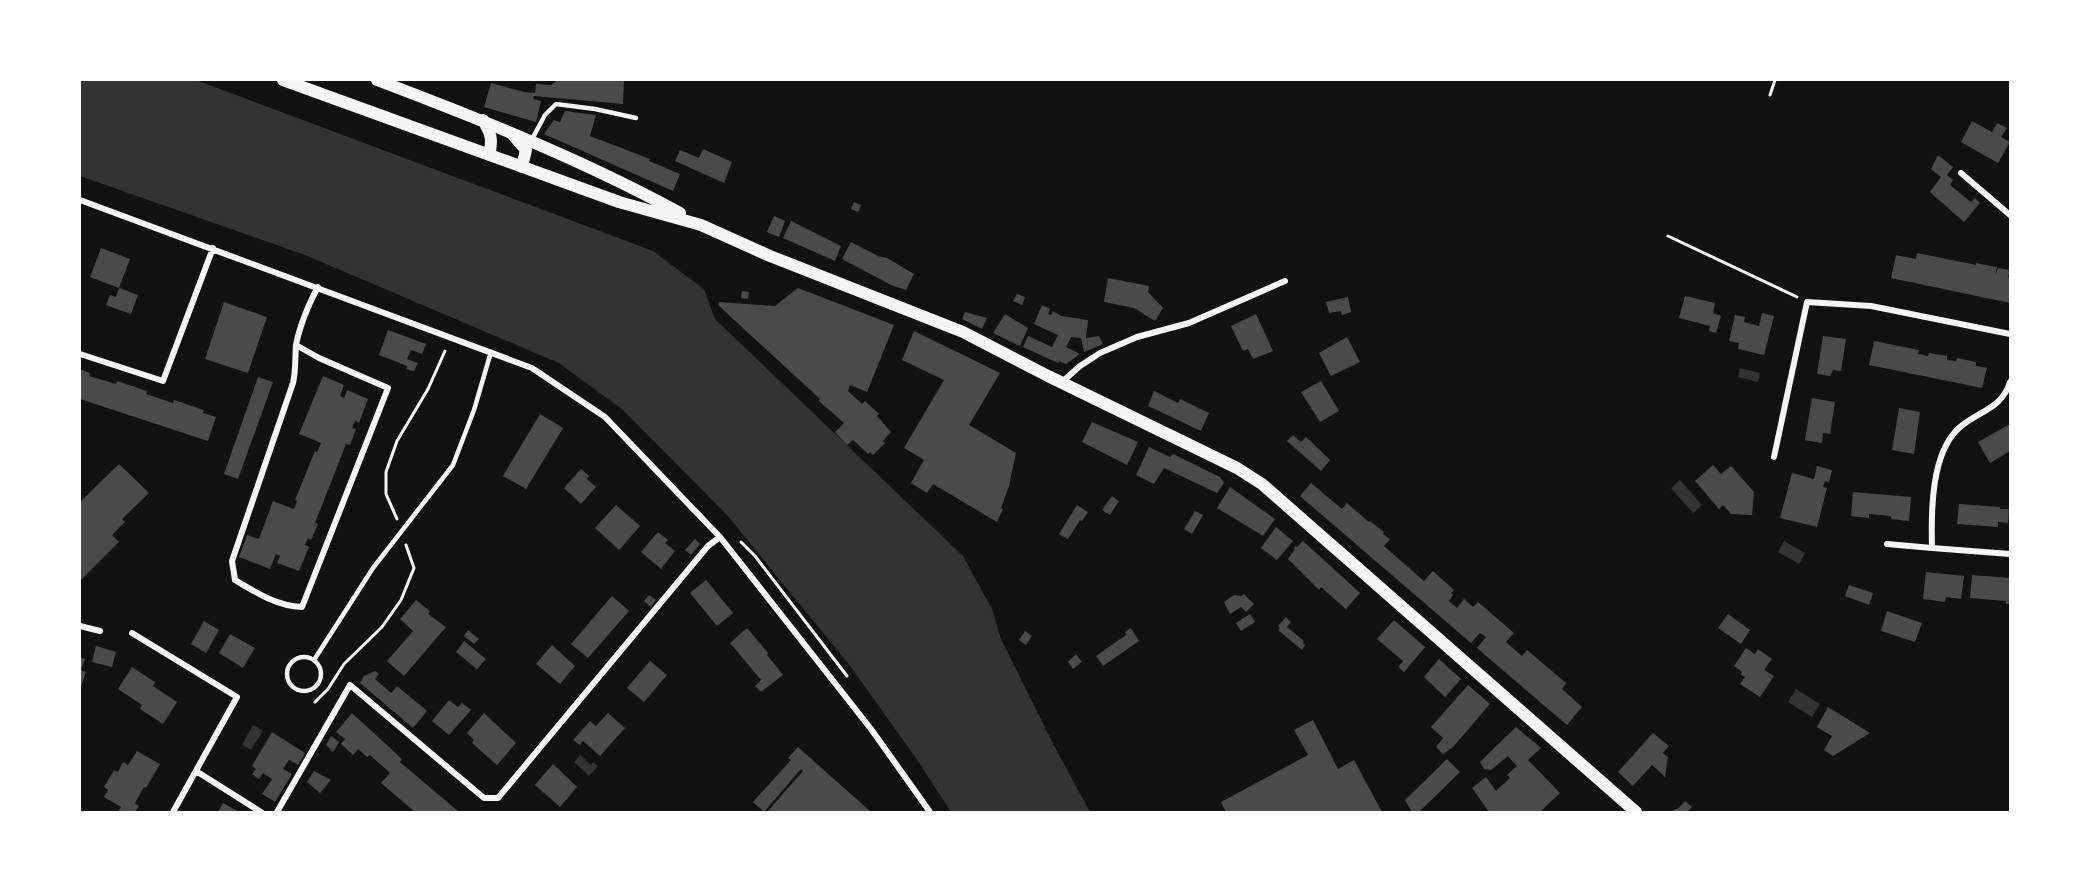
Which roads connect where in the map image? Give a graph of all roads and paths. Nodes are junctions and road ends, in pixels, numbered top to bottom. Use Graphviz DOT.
graph roads {
  1 [pos="283,80"];
  2 [pos="377,80"];
  3 [pos="1775,80"];
  4 [pos="1770,95"];
  5 [pos="636,118"];
  6 [pos="483,120"];
  7 [pos="509,131"];
  8 [pos="531,141"];
  9 [pos="489,155"];
  10 [pos="522,166"];
  11 [pos="1961,173"];
  12 [pos="80,200"];
  13 [pos="2010,215"];
  14 [pos="701,225"];
  15 [pos="1668,236"];
  16 [pos="213,248"];
  17 [pos="1285,281"];
  18 [pos="318,287"];
  19 [pos="1807,302"];
  20 [pos="2010,334"];
  21 [pos="296,345"];
  22 [pos="490,352"];
  23 [pos="80,354"];
  24 [pos="1061,382"];
  25 [pos="2010,382"];
  26 [pos="1774,457"];
  27 [pos="720,537"];
  28 [pos="740,541"];
  29 [pos="1887,544"];
  30 [pos="1932,548"];
  31 [pos="2010,554"];
  32 [pos="80,626"];
  33 [pos="100,631"];
  34 [pos="132,633"];
  35 [pos="314,660"];
  36 [pos="847,676"];
  37 [pos="196,771"];
  38 [pos="173,813"];
  39 [pos="261,813"];
  40 [pos="277,813"];
  41 [pos="930,813"];
  42 [pos="1636,813"];
  1 -- 9 [label="main road"];
  2 -- 6 [label="main road"];
  3 -- 4 [label="path"];
  5 -- 8 [label="lane"];
  6 -- 7 [label="main road"];
  6 -- 9 [label="main road"];
  7 -- 8 [label="main road"];
  7 -- 10 [label="main road"];
  8 -- 14 [label="main road"];
  9 -- 10 [label="main road"];
  10 -- 14 [label="main road"];
  11 -- 13 [label="street"];
  12 -- 16 [label="street"];
  14 -- 24 [label="main road"];
  15 -- 19 [label="path"];
  16 -- 18 [label="street"];
  16 -- 23 [label="street"];
  17 -- 24 [label="street"];
  18 -- 21 [label="street"];
  18 -- 22 [label="street"];
  19 -- 20 [label="street"];
  19 -- 26 [label="street"];
  21 -- 21 [label="street"];
  22 -- 27 [label="street"];
  22 -- 35 [label="lane"];
  24 -- 42 [label="main road"];
  25 -- 30 [label="street"];
  27 -- 40 [label="street"];
  27 -- 41 [label="street"];
  28 -- 36 [label="path"];
  29 -- 30 [label="street"];
  30 -- 31 [label="street"];
  32 -- 33 [label="street"];
  34 -- 37 [label="street"];
  35 -- 35 [label="lane"];
  37 -- 38 [label="street"];
  37 -- 39 [label="street"];
}
